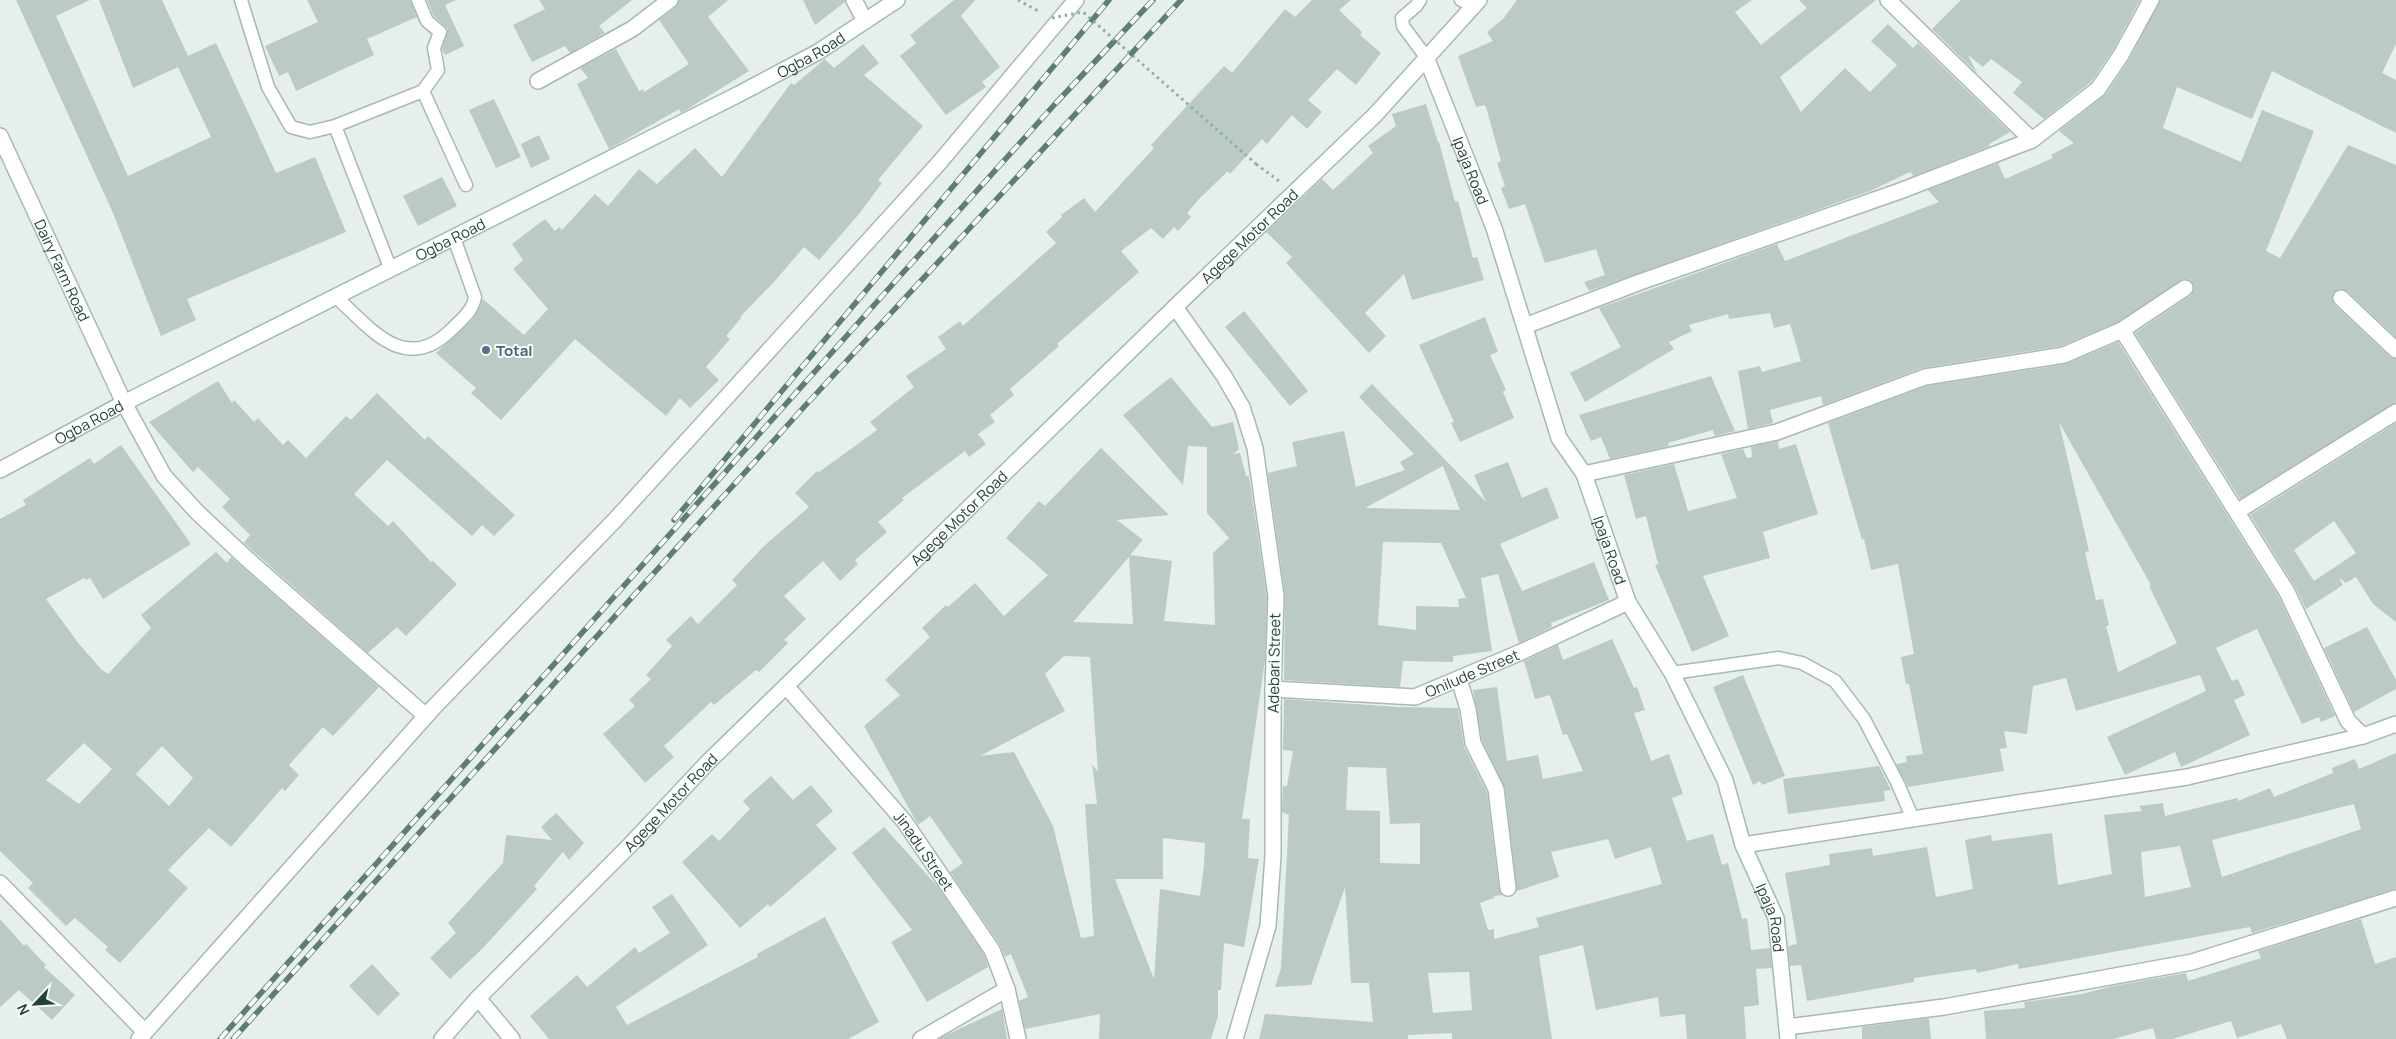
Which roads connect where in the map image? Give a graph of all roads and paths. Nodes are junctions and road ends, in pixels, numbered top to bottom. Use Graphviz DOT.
graph roads {
  1 [pos="241,0"];
  2 [pos="418,0"];
  3 [pos="670,0"];
  4 [pos="854,0"];
  5 [pos="897,0"];
  6 [pos="1018,0"];
  7 [pos="1076,0"];
  8 [pos="1420,0"];
  9 [pos="1888,0"];
  10 [pos="2151,0"];
  11 [pos="1472,2"];
  12 [pos="865,21"];
  13 [pos="1426,57"];
  14 [pos="538,81"];
  15 [pos="423,91"];
  16 [pos="335,126"];
  17 [pos="0,136"];
  18 [pos="2032,140"];
  19 [pos="466,185"];
  20 [pos="1294,192"];
  21 [pos="454,238"];
  22 [pos="391,270"];
  23 [pos="2185,288"];
  24 [pos="336,297"];
  25 [pos="2341,298"];
  26 [pos="1175,307"];
  27 [pos="1525,326"];
  28 [pos="2122,330"];
  29 [pos="2396,350"];
  30 [pos="124,403"];
  31 [pos="2396,412"];
  32 [pos="0,470"];
  33 [pos="1584,474"];
  34 [pos="2238,511"];
  35 [pos="1628,602"];
  36 [pos="1672,673"];
  37 [pos="1460,679"];
  38 [pos="786,686"];
  39 [pos="1273,689"];
  40 [pos="426,716"];
  41 [pos="2396,724"];
  42 [pos="2363,736"];
  43 [pos="1913,819"];
  44 [pos="1743,845"];
  45 [pos="0,883"];
  46 [pos="1508,888"];
  47 [pos="2396,898"];
  48 [pos="1007,990"];
  49 [pos="478,998"];
  50 [pos="1788,1033"];
  51 [pos="142,1035"];
  52 [pos="442,1039"];
  53 [pos="512,1039"];
  54 [pos="921,1039"];
  55 [pos="1018,1039"];
  56 [pos="1235,1039"];
  1 -- 16 [label="lane"];
  2 -- 15 [label="lane"];
  3 -- 14 [label="street"];
  4 -- 12 [label="street"];
  5 -- 12 [label="street, Ogba Road"];
  6 -- 20 [label="path, bridge"];
  7 -- 40 [label="street"];
  8 -- 13 [label="lane"];
  9 -- 18 [label="street"];
  10 -- 18 [label="street"];
  11 -- 13 [label="street, Agege Motor Road"];
  12 -- 21 [label="street, Ogba Road"];
  13 -- 20 [label="street, Agege Motor Road"];
  13 -- 27 [label="street, Ipaja Road"];
  15 -- 16 [label="lane"];
  15 -- 19 [label="lane"];
  16 -- 22 [label="lane"];
  17 -- 30 [label="street, Dairy Farm Road"];
  18 -- 27 [label="street"];
  20 -- 26 [label="street, Agege Motor Road"];
  21 -- 22 [label="street, Ogba Road"];
  21 -- 24 [label="lane"];
  22 -- 24 [label="street, Ogba Road"];
  23 -- 28 [label="street"];
  24 -- 30 [label="street, Ogba Road"];
  25 -- 29 [label="street"];
  26 -- 38 [label="street, Agege Motor Road"];
  26 -- 39 [label="street, Adebari Street"];
  27 -- 33 [label="street, Ipaja Road"];
  28 -- 33 [label="street"];
  28 -- 34 [label="street"];
  30 -- 32 [label="street, Ogba Road"];
  30 -- 40 [label="street, Dairy Farm Road"];
  31 -- 34 [label="street"];
  33 -- 35 [label="street, Ipaja Road"];
  34 -- 42 [label="street"];
  35 -- 36 [label="street, Ipaja Road"];
  35 -- 37 [label="street, Onilude Street"];
  36 -- 43 [label="lane"];
  36 -- 44 [label="street, Ipaja Road"];
  37 -- 39 [label="street, Onilude Street"];
  37 -- 46 [label="street"];
  38 -- 48 [label="street, Jinadu Street"];
  38 -- 49 [label="street, Agege Motor Road"];
  39 -- 56 [label="street, Adebari Street"];
  40 -- 51 [label="street"];
  41 -- 42 [label="street"];
  42 -- 43 [label="street"];
  43 -- 44 [label="street"];
  44 -- 50 [label="street, Ipaja Road"];
  45 -- 51 [label="street"];
  47 -- 50 [label="street"];
  48 -- 54 [label="street"];
  48 -- 55 [label="street, Jinadu Street"];
  49 -- 52 [label="street, Agege Motor Road"];
  49 -- 53 [label="street"];
}
